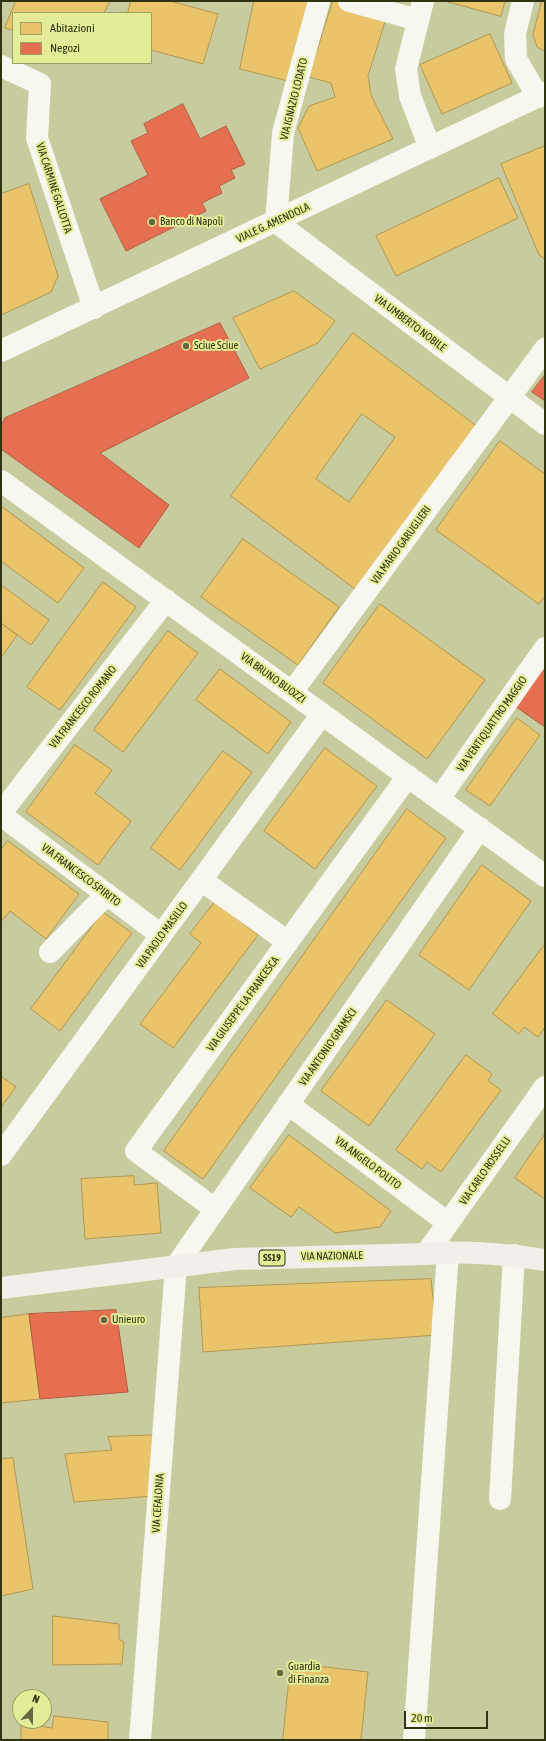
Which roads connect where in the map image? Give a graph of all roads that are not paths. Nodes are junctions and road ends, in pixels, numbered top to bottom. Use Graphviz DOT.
graph roads {
  1 [pos="318,1"];
  2 [pos="349,1"];
  3 [pos="523,1"];
  4 [pos="421,10"];
  5 [pos="1,66"];
  6 [pos="541,95"];
  7 [pos="430,148"];
  8 [pos="276,222"];
  9 [pos="94,308"];
  10 [pos="545,349"];
  11 [pos="1,352"];
  12 [pos="510,398"];
  13 [pos="545,424"];
  14 [pos="1,481"];
  15 [pos="166,600"];
  16 [pos="545,648"];
  17 [pos="292,692"];
  18 [pos="322,714"];
  19 [pos="408,776"];
  20 [pos="439,799"];
  21 [pos="1,814"];
  22 [pos="480,828"];
  23 [pos="545,876"];
  24 [pos="202,880"];
  25 [pos="106,894"];
  26 [pos="161,936"];
  27 [pos="288,942"];
  28 [pos="50,952"];
  29 [pos="545,1086"];
  30 [pos="288,1104"];
  31 [pos="3,1149"];
  32 [pos="215,1209"];
  33 [pos="448,1223"];
  34 [pos="448,1252"];
  35 [pos="426,1254"];
  36 [pos="514,1255"];
  37 [pos="545,1260"];
  38 [pos="176,1266"];
  39 [pos="1,1288"];
  40 [pos="500,1499"];
  41 [pos="140,1740"];
  42 [pos="414,1740"];
  1 -- 8 [label="street, VIA IGNAZIO LODATO"];
  2 -- 4 [label="street"];
  3 -- 6 [label="street"];
  4 -- 7 [label="street"];
  5 -- 9 [label="street, VIA CARMINE GALLOTTA"];
  6 -- 7 [label="street, VIALE G. AMENDOLA"];
  7 -- 8 [label="street, VIALE G. AMENDOLA"];
  8 -- 9 [label="street, VIALE G. AMENDOLA"];
  8 -- 12 [label="street, VIA UMBERTO NOBILE"];
  9 -- 11 [label="street, VIALE G. AMENDOLA"];
  10 -- 12 [label="street, VIA MARIO GARUGLIERI"];
  12 -- 13 [label="street, VIA UMBERTO NOBILE"];
  12 -- 17 [label="street, VIA MARIO GARUGLIERI"];
  14 -- 15 [label="street, VIA BRUNO BUOZZI"];
  15 -- 17 [label="street, VIA BRUNO BUOZZI"];
  15 -- 21 [label="street, VIA FRANCESCO ROMANO"];
  16 -- 20 [label="street, VIA VENTIQUATTRO MAGGIO"];
  17 -- 18 [label="street, VIA BRUNO BUOZZI"];
  18 -- 19 [label="street, VIA BRUNO BUOZZI"];
  18 -- 24 [label="street, VIA PAOLO MASILLO"];
  19 -- 20 [label="street, VIA BRUNO BUOZZI"];
  19 -- 27 [label="street, VIA GIUSEPPE LA FRANCESCA"];
  20 -- 22 [label="street, VIA BRUNO BUOZZI"];
  21 -- 25 [label="street, VIA FRANCESCO SPIRITO"];
  22 -- 23 [label="street, VIA BRUNO BUOZZI"];
  22 -- 30 [label="street, VIA ANTONIO GRAMSCI"];
  24 -- 26 [label="street, VIA PAOLO MASILLO"];
  24 -- 27 [label="street"];
  25 -- 26 [label="street, VIA FRANCESCO SPIRITO"];
  25 -- 28 [label="street"];
  26 -- 31 [label="street, VIA PAOLO MASILLO"];
  27 -- 32 [label="street, VIA GIUSEPPE LA FRANCESCA"];
  29 -- 33 [label="street, VIA CARLO ROSSELLI"];
  30 -- 32 [label="street, VIA ANTONIO GRAMSCI"];
  30 -- 33 [label="street, VIA ANGELO POLITO"];
  32 -- 38 [label="street, VIA ANTONIO GRAMSCI"];
  33 -- 35 [label="street, VIA CARLO ROSSELLI"];
  34 -- 35 [label="main road, VIA NAZIONALE / SS19"];
  34 -- 36 [label="main road, VIA NAZIONALE / SS19"];
  34 -- 42 [label="street"];
  35 -- 38 [label="main road, VIA NAZIONALE / SS19"];
  36 -- 37 [label="main road, VIA NAZIONALE / SS19"];
  36 -- 40 [label="street"];
  38 -- 39 [label="main road, VIA NAZIONALE / SS19"];
  38 -- 41 [label="street, VIA CEFALONIA"];
}
